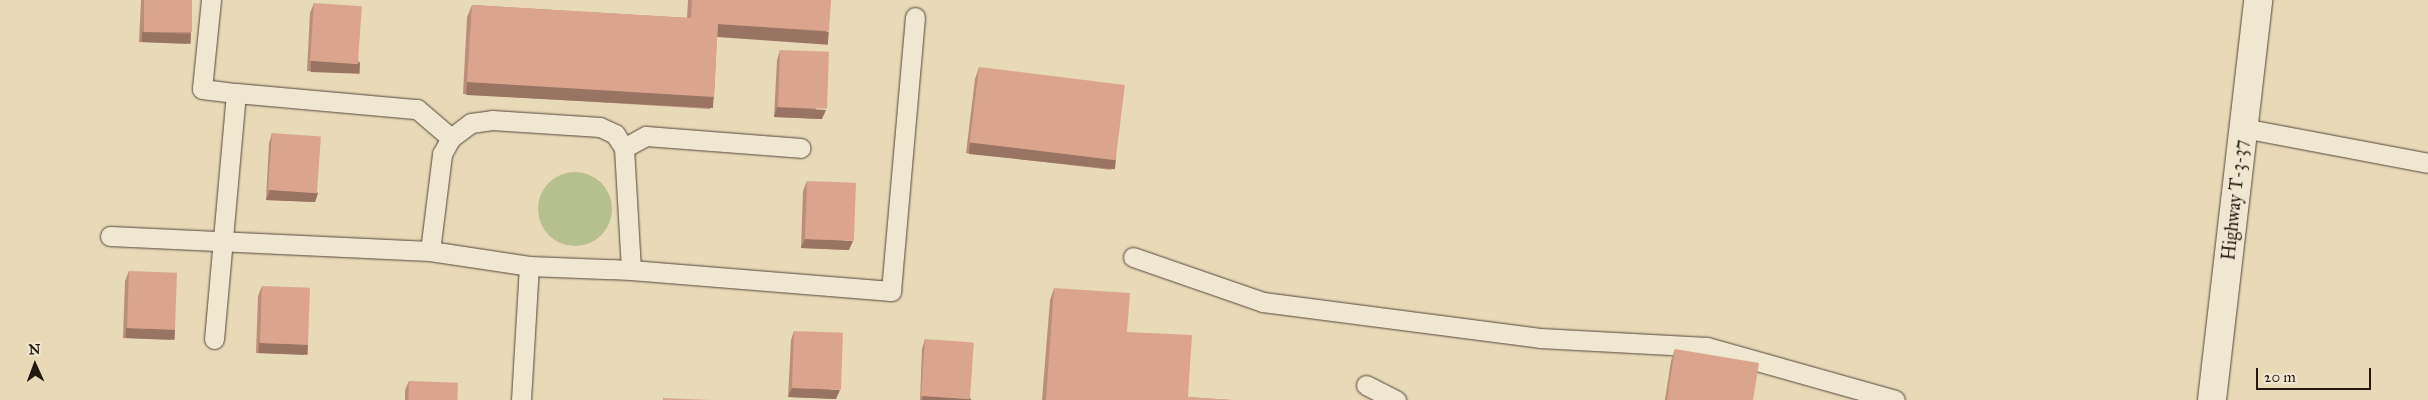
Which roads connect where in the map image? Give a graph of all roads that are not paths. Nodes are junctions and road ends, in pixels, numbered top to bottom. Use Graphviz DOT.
graph roads {
  1 [pos="210,0"];
  2 [pos="2258,0"];
  3 [pos="915,18"];
  4 [pos="236,93"];
  5 [pos="2243,128"];
  6 [pos="451,138"];
  7 [pos="624,148"];
  8 [pos="801,148"];
  9 [pos="2428,164"];
  10 [pos="110,236"];
  11 [pos="223,240"];
  12 [pos="430,251"];
  13 [pos="1133,257"];
  14 [pos="529,266"];
  15 [pos="631,270"];
  16 [pos="214,339"];
  17 [pos="1366,385"];
  18 [pos="521,400"];
  19 [pos="1396,400"];
  20 [pos="1895,400"];
  21 [pos="2212,400"];
  1 -- 4 [label="lane"];
  2 -- 5 [label="main road, Highway T-3-37"];
  3 -- 15 [label="lane"];
  4 -- 6 [label="lane"];
  4 -- 11 [label="lane"];
  5 -- 9 [label="lane"];
  5 -- 21 [label="main road, Highway T-3-37"];
  6 -- 7 [label="lane"];
  6 -- 12 [label="lane"];
  7 -- 8 [label="lane"];
  7 -- 15 [label="lane"];
  10 -- 11 [label="lane"];
  11 -- 12 [label="lane"];
  11 -- 16 [label="lane"];
  12 -- 14 [label="lane"];
  13 -- 20 [label="lane"];
  14 -- 15 [label="lane"];
  14 -- 18 [label="lane"];
  17 -- 19 [label="lane"];
}
